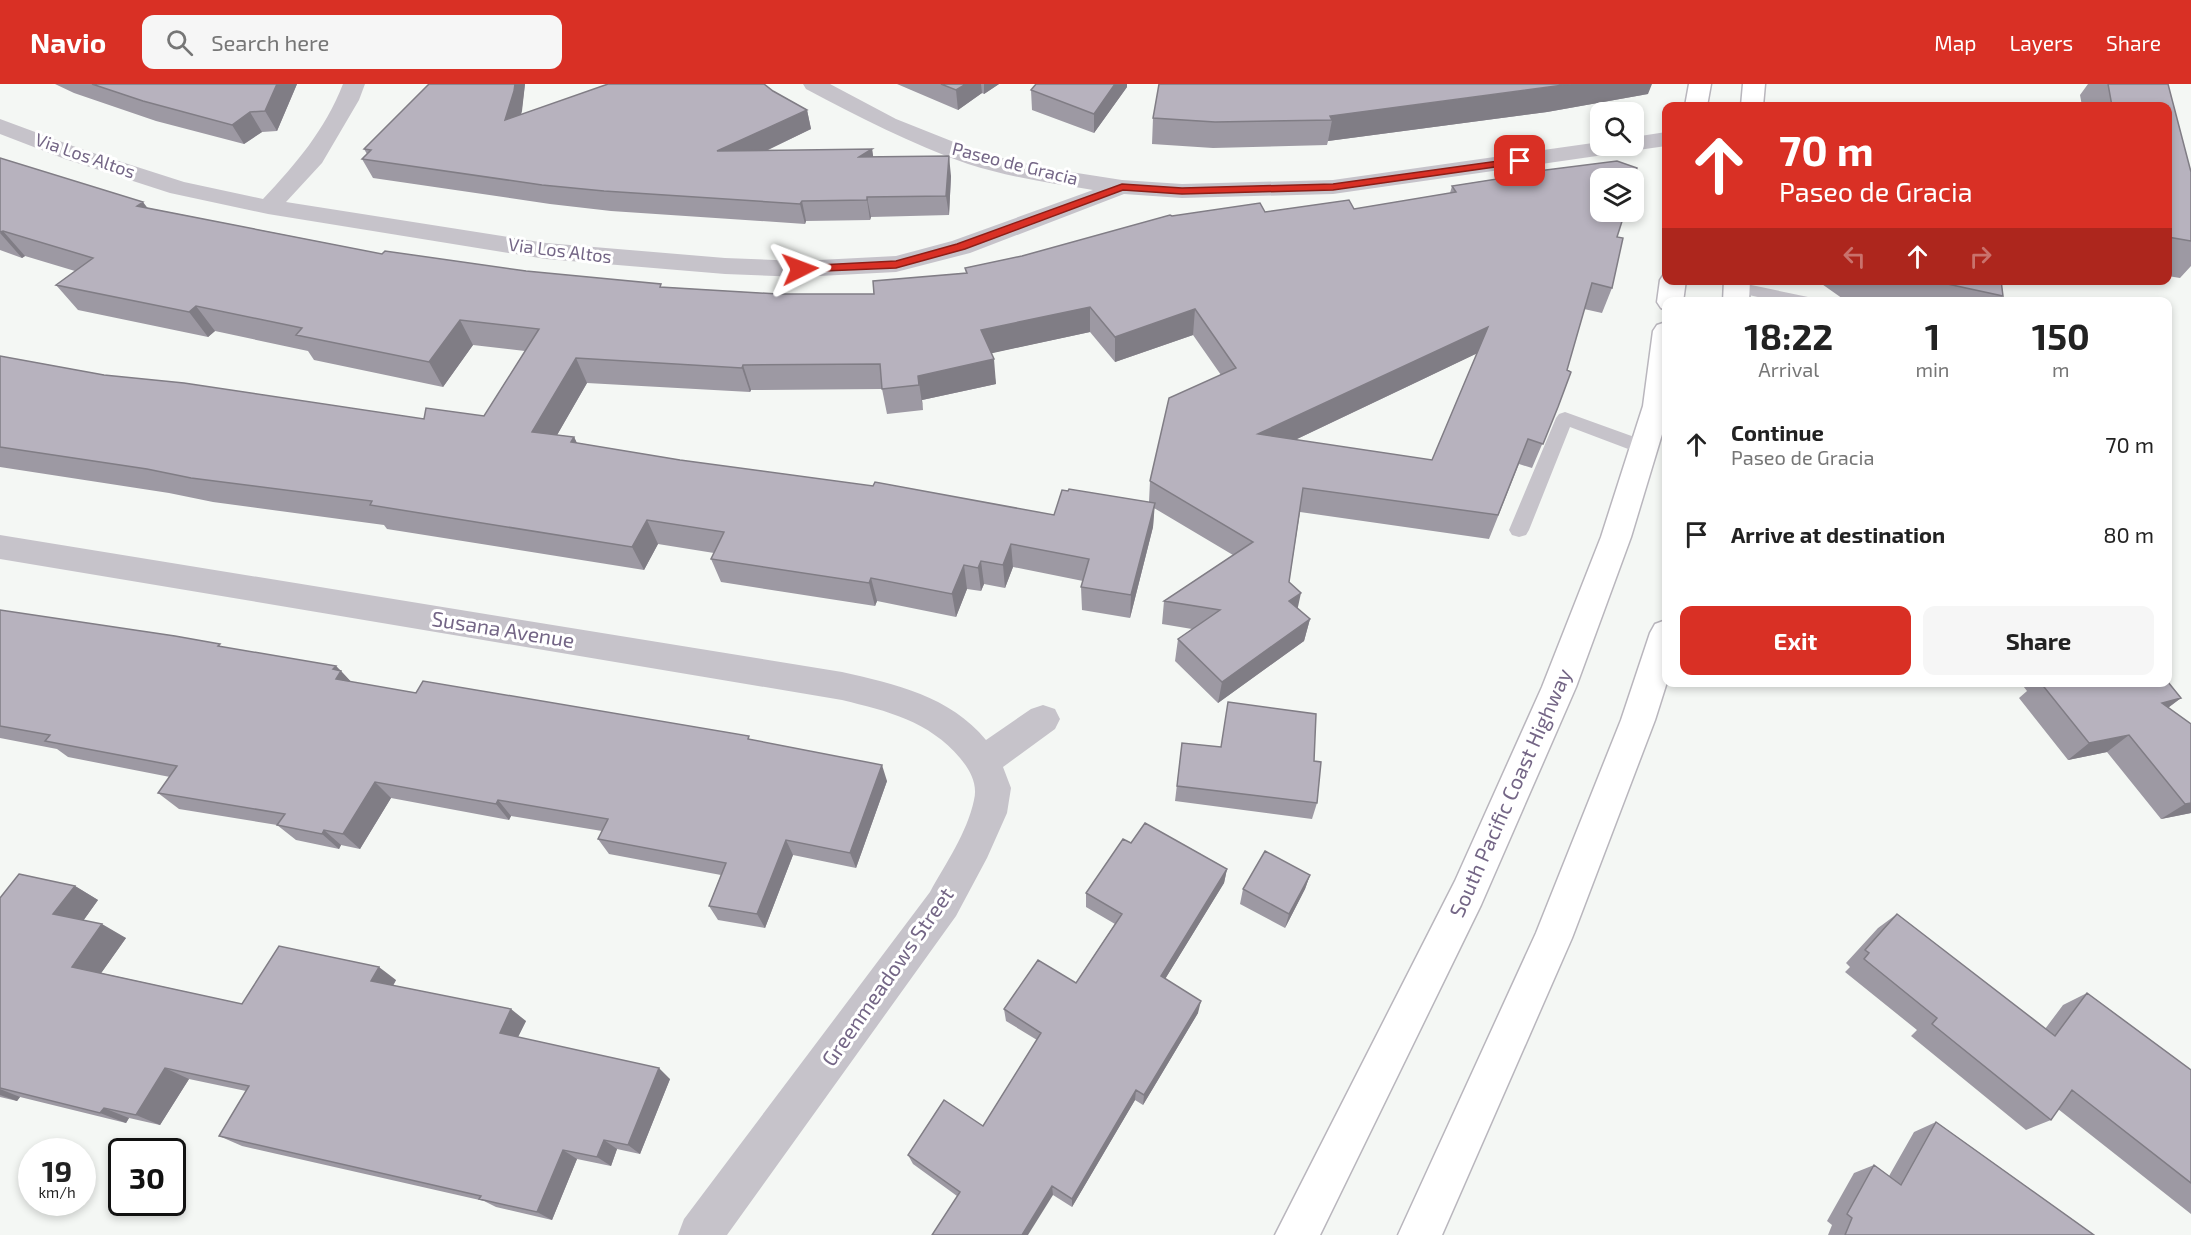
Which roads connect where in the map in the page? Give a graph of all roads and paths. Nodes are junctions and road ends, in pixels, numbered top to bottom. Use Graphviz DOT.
graph roads {
  1 [pos="354,84"];
  2 [pos="814,84"];
  3 [pos="1700,84"];
  4 [pos="1754,84"];
  5 [pos="1697,102"];
  6 [pos="1752,102"];
  7 [pos="0,126"];
  8 [pos="1662,140"];
  9 [pos="1644,142"];
  10 [pos="1590,151"];
  11 [pos="1122,187"];
  12 [pos="268,207"];
  13 [pos="1737,290"];
  14 [pos="1778,297"];
  15 [pos="1662,364"];
  16 [pos="1644,448"];
  17 [pos="1519,530"];
  18 [pos="0,547"];
  19 [pos="1662,645"];
  20 [pos="1042,719"];
  21 [pos="983,762"];
  22 [pos="700,1235"];
  23 [pos="1297,1235"];
  24 [pos="1420,1235"];
  1 -- 12 [label="street"];
  2 -- 11 [label="street, Paseo de Gracia"];
  3 -- 5 [label="highway"];
  4 -- 6 [label="highway"];
  7 -- 12 [label="street, Via Los Altos"];
  8 -- 9 [label="street"];
  10 -- 11 [label="street, Paseo de Gracia"];
  11 -- 12 [label="street, Via Los Altos"];
  13 -- 14 [label="lane"];
  15 -- 16 [label="highway, South Pacific Coast Highway"];
  16 -- 17 [label="lane"];
  16 -- 23 [label="highway, South Pacific Coast Highway"];
  18 -- 21 [label="street, Susana Avenue"];
  19 -- 24 [label="highway"];
  20 -- 21 [label="street"];
  21 -- 22 [label="street, Greenmeadows Street"];
}
